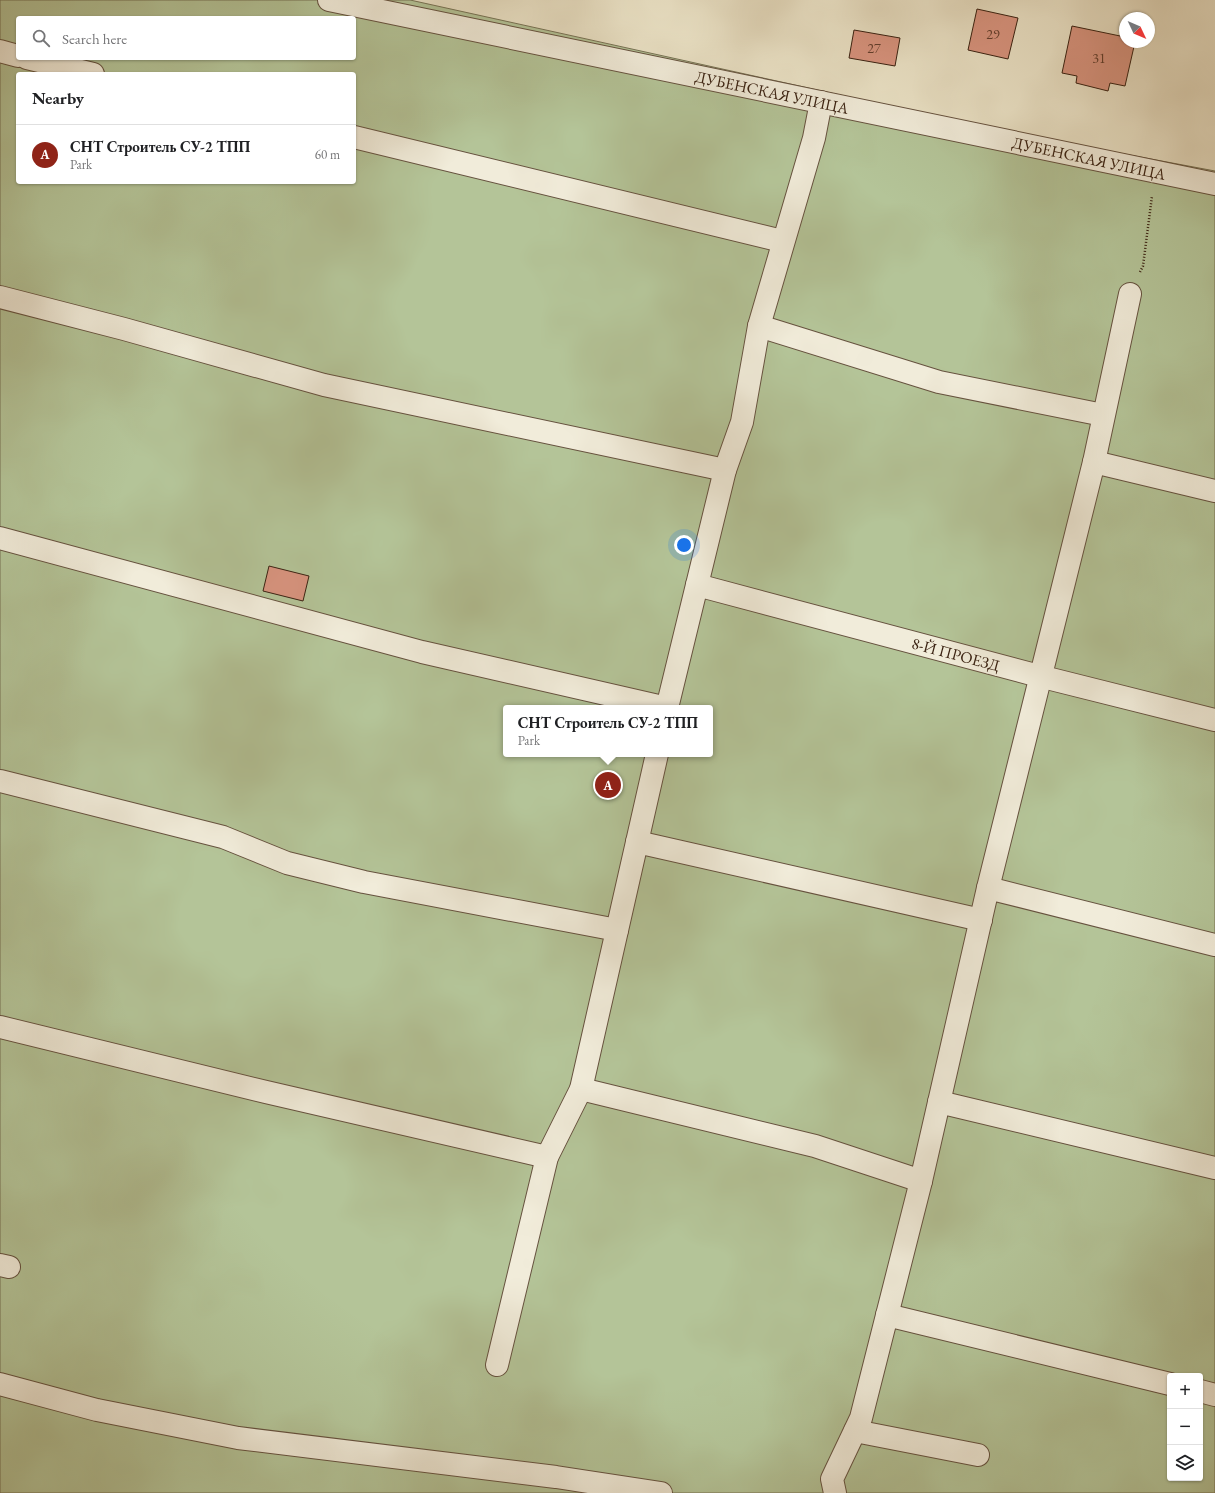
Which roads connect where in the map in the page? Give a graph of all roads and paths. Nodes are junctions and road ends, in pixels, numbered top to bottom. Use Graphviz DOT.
graph roads {
  1 [pos="329,0"];
  2 [pos="0,51"];
  3 [pos="16,55"];
  4 [pos="35,60"];
  5 [pos="85,72"];
  6 [pos="821,102"];
  7 [pos="356,137"];
  8 [pos="1155,171"];
  9 [pos="1215,184"];
  10 [pos="782,241"];
  11 [pos="1130,294"];
  12 [pos="0,297"];
  13 [pos="759,326"];
  14 [pos="1103,415"];
  15 [pos="1094,462"];
  16 [pos="725,470"];
  17 [pos="1215,491"];
  18 [pos="0,538"];
  19 [pos="697,585"];
  20 [pos="1039,676"];
  21 [pos="654,705"];
  22 [pos="668,705"];
  23 [pos="1215,720"];
  24 [pos="656,757"];
  25 [pos="0,781"];
  26 [pos="637,842"];
  27 [pos="988,888"];
  28 [pos="981,920"];
  29 [pos="617,930"];
  30 [pos="1215,946"];
  31 [pos="0,1027"];
  32 [pos="581,1089"];
  33 [pos="939,1102"];
  34 [pos="547,1157"];
  35 [pos="1215,1168"];
  36 [pos="921,1181"];
  37 [pos="887,1315"];
  38 [pos="497,1366"];
  39 [pos="1167,1383"];
  40 [pos="0,1384"];
  41 [pos="1203,1392"];
  42 [pos="1215,1395"];
  43 [pos="855,1431"];
  44 [pos="978,1455"];
  45 [pos="660,1493"];
  46 [pos="835,1493"];
  1 -- 6 [label="street, ДУБЕНСКАЯ УЛИЦА"];
  2 -- 3 [label="street"];
  4 -- 5 [label="street"];
  6 -- 8 [label="street, ДУБЕНСКАЯ УЛИЦА"];
  6 -- 10 [label="street"];
  7 -- 10 [label="street"];
  8 -- 9 [label="street, ДУБЕНСКАЯ УЛИЦА"];
  8 -- 11 [label="path"];
  10 -- 13 [label="street"];
  11 -- 14 [label="street"];
  12 -- 16 [label="street"];
  13 -- 14 [label="street"];
  13 -- 16 [label="street"];
  14 -- 15 [label="street"];
  15 -- 17 [label="street"];
  15 -- 20 [label="street"];
  16 -- 19 [label="street"];
  18 -- 21 [label="street"];
  19 -- 20 [label="street, 8-Й ПРОЕЗД"];
  19 -- 22 [label="street"];
  20 -- 23 [label="street, 8-Й ПРОЕЗД"];
  20 -- 27 [label="street"];
  24 -- 26 [label="street"];
  25 -- 29 [label="street"];
  26 -- 28 [label="street"];
  26 -- 29 [label="street"];
  27 -- 28 [label="street"];
  27 -- 30 [label="street"];
  28 -- 33 [label="street"];
  29 -- 32 [label="street"];
  31 -- 34 [label="street"];
  32 -- 34 [label="street"];
  32 -- 36 [label="street"];
  33 -- 35 [label="street"];
  33 -- 36 [label="street"];
  34 -- 38 [label="street"];
  36 -- 37 [label="street"];
  37 -- 39 [label="street"];
  37 -- 43 [label="street"];
  40 -- 45 [label="street"];
  41 -- 42 [label="street"];
  43 -- 44 [label="street"];
  43 -- 46 [label="street"];
}
